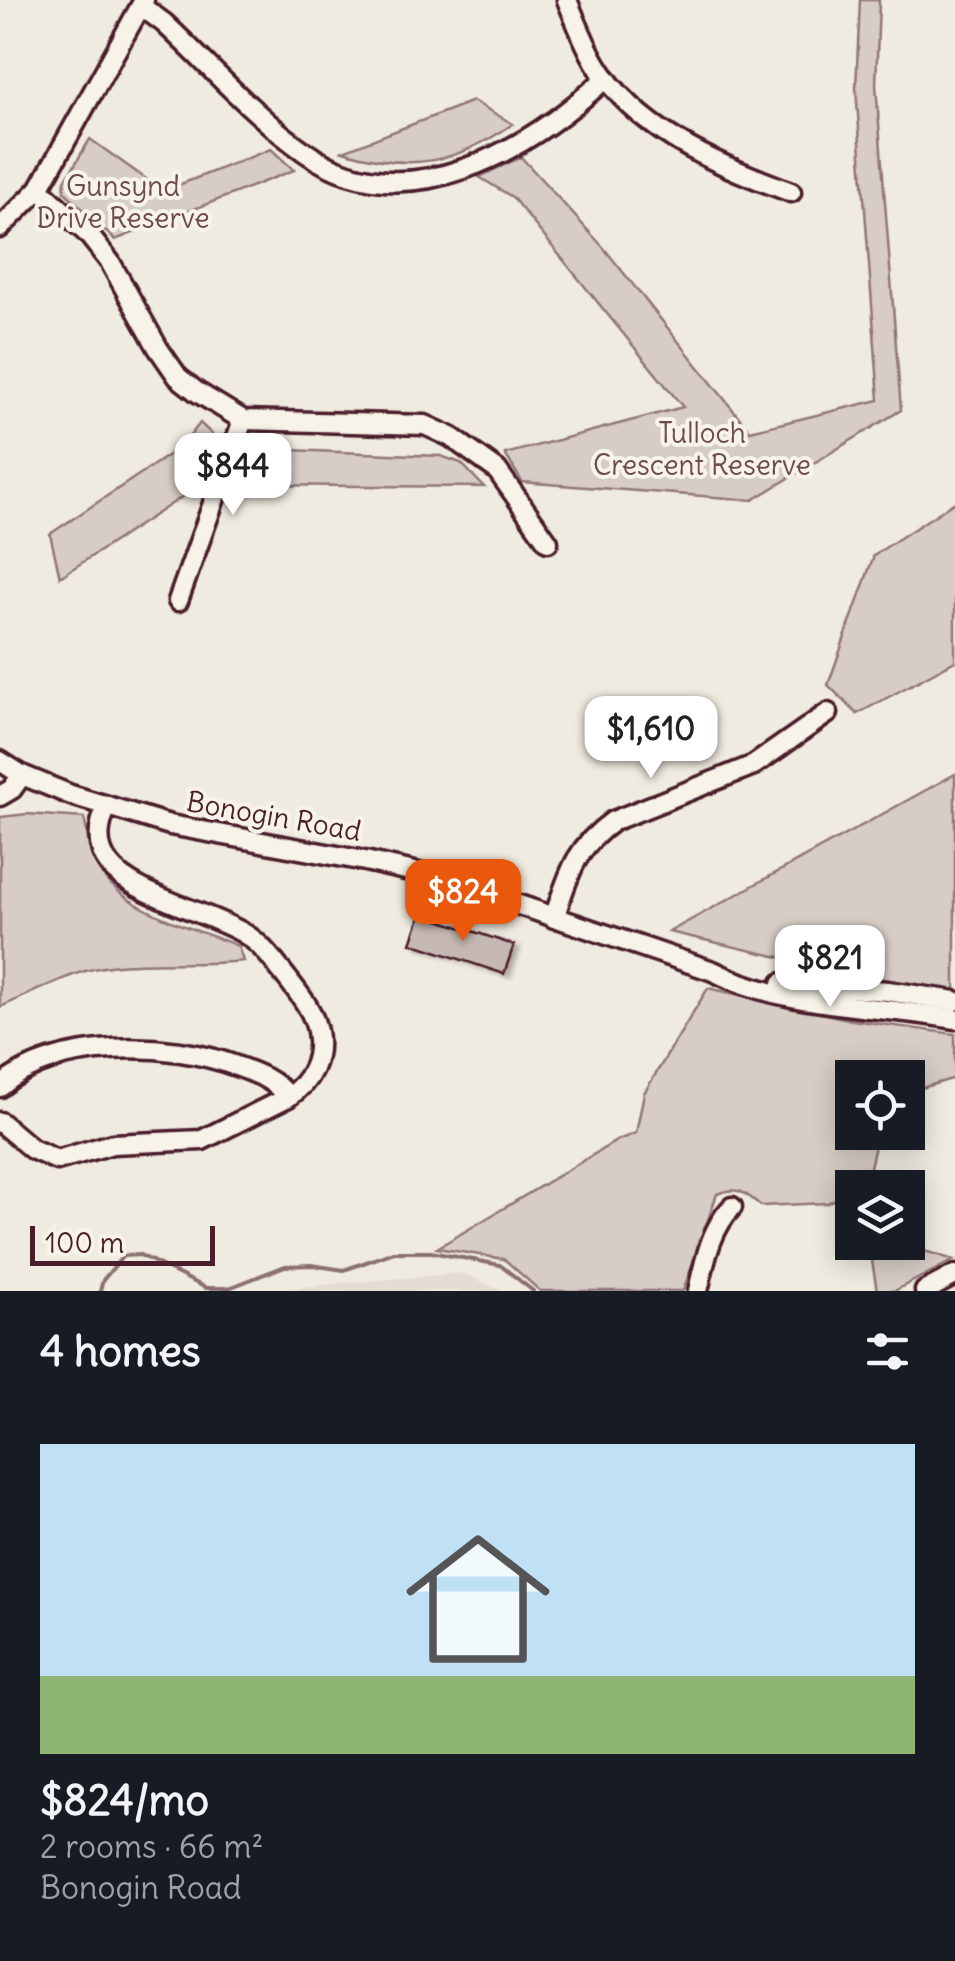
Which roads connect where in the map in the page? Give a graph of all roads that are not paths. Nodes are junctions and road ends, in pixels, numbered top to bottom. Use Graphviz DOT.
graph roads {
  1 [pos="567,0"];
  2 [pos="142,3"];
  3 [pos="606,78"];
  4 [pos="38,189"];
  5 [pos="791,192"];
  6 [pos="0,228"];
  7 [pos="243,420"];
  8 [pos="548,542"];
  9 [pos="178,600"];
  10 [pos="828,713"];
  11 [pos="0,761"];
  12 [pos="22,775"];
  13 [pos="0,796"];
  14 [pos="107,806"];
  15 [pos="554,918"];
  16 [pos="713,971"];
  17 [pos="882,990"];
  18 [pos="955,1000"];
  19 [pos="955,1016"];
  20 [pos="0,1087"];
  21 [pos="288,1097"];
  22 [pos="0,1122"];
  23 [pos="732,1207"];
  24 [pos="955,1274"];
  25 [pos="698,1291"];
  26 [pos="925,1291"];
  1 -- 3 [label="street"];
  2 -- 3 [label="street"];
  2 -- 4 [label="street"];
  3 -- 5 [label="street"];
  4 -- 6 [label="street"];
  4 -- 7 [label="street"];
  7 -- 8 [label="street"];
  7 -- 9 [label="street"];
  10 -- 15 [label="street"];
  11 -- 12 [label="street, Bonogin Road"];
  12 -- 13 [label="street"];
  12 -- 14 [label="street, Bonogin Road"];
  14 -- 15 [label="street, Bonogin Road"];
  14 -- 21 [label="street"];
  15 -- 16 [label="street, Bonogin Road"];
  16 -- 17 [label="street, Bonogin Road"];
  16 -- 19 [label="street, Bonogin Road"];
  17 -- 18 [label="street, Bonogin Road"];
  17 -- 19 [label="street"];
  20 -- 21 [label="street"];
  21 -- 22 [label="street"];
  23 -- 25 [label="street"];
  24 -- 26 [label="street"];
}
